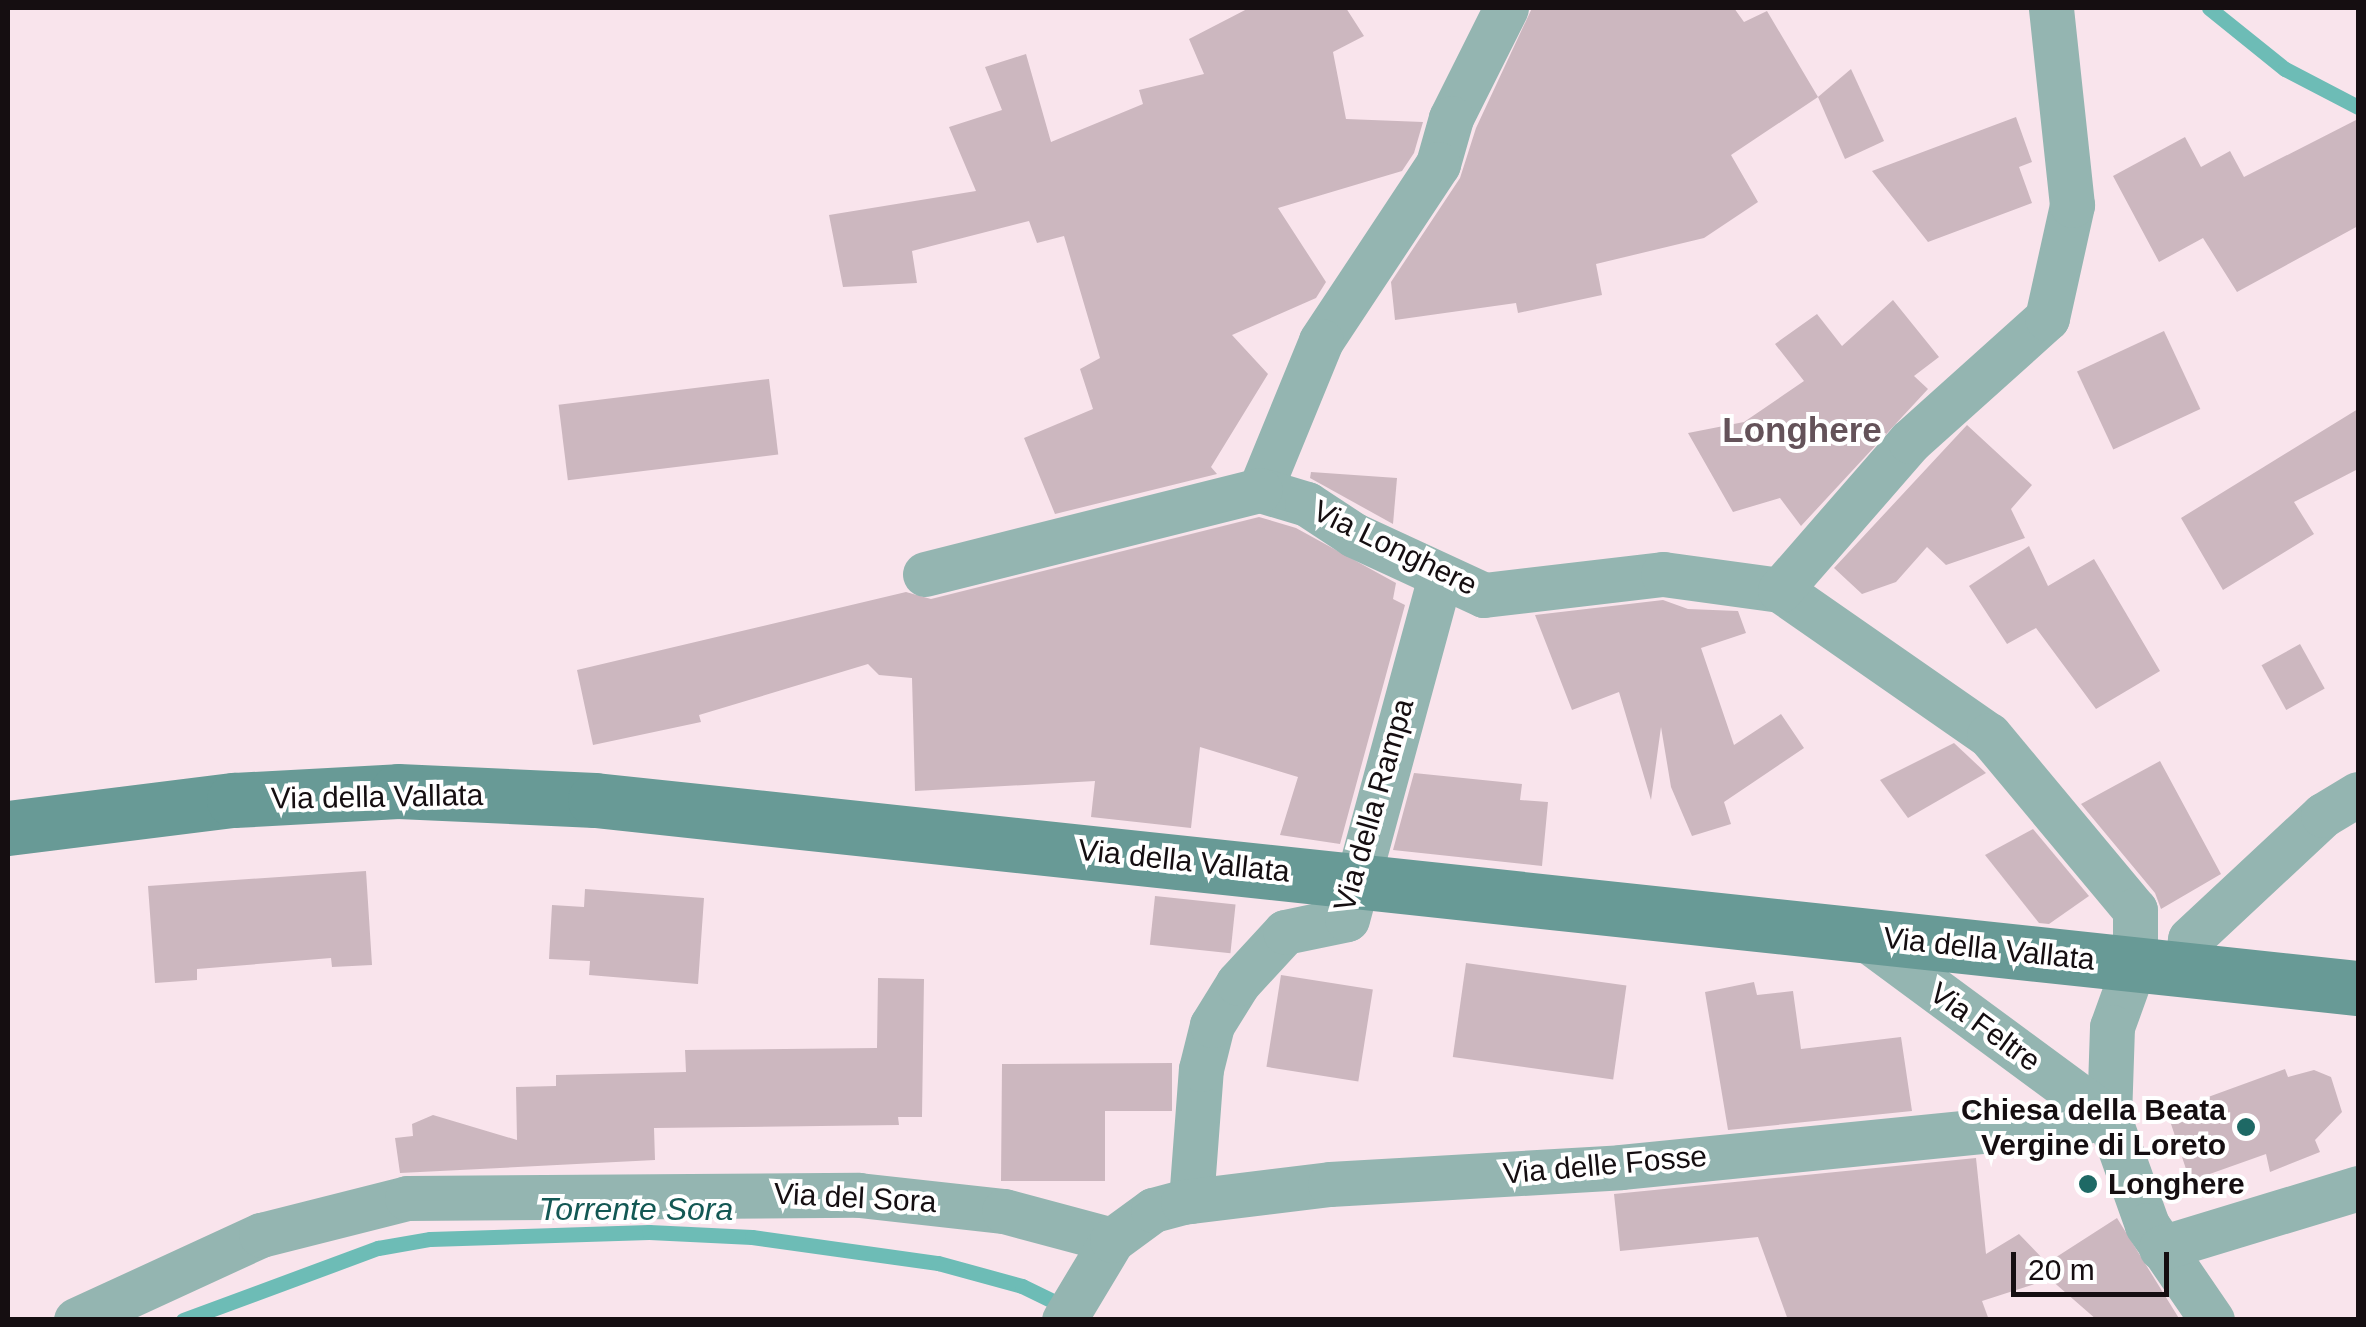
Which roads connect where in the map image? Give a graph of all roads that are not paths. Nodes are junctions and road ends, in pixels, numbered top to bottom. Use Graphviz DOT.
graph roads {
  1 [pos="1506,8"];
  2 [pos="2051,8"];
  3 [pos="1260,490"];
  4 [pos="924,574"];
  5 [pos="1440,576"];
  6 [pos="1780,590"];
  7 [pos="2358,794"];
  8 [pos="8,828"];
  9 [pos="1356,879"];
  10 [pos="1862,936"];
  11 [pos="2160,966"];
  12 [pos="2358,988"];
  13 [pos="2109,1118"];
  14 [pos="2358,1188"];
  15 [pos="1190,1201"];
  16 [pos="1112,1240"];
  17 [pos="2161,1248"];
  18 [pos="76,1320"];
  19 [pos="1064,1320"];
  20 [pos="2212,1320"];
  1 -- 3 [label="street"];
  2 -- 6 [label="street"];
  3 -- 4 [label="street"];
  3 -- 5 [label="street, Via Longhere"];
  5 -- 6 [label="street, Via Longhere"];
  5 -- 9 [label="street, Via della Rampa"];
  6 -- 11 [label="street, Via Longhere"];
  7 -- 11 [label="street"];
  8 -- 9 [label="main road, Via della Vallata"];
  9 -- 10 [label="main road, Via della Vallata"];
  9 -- 15 [label="street, Via della Rampa"];
  10 -- 11 [label="main road, Via della Vallata"];
  10 -- 13 [label="street, Via Feltre"];
  11 -- 12 [label="main road, Via della Vallata"];
  11 -- 13 [label="street"];
  13 -- 15 [label="street, Via delle Fosse"];
  13 -- 17 [label="street"];
  14 -- 17 [label="street"];
  15 -- 16 [label="street, Via delle Fosse"];
  16 -- 18 [label="street, Via del Sora"];
  16 -- 19 [label="street"];
  17 -- 20 [label="street"];
}
